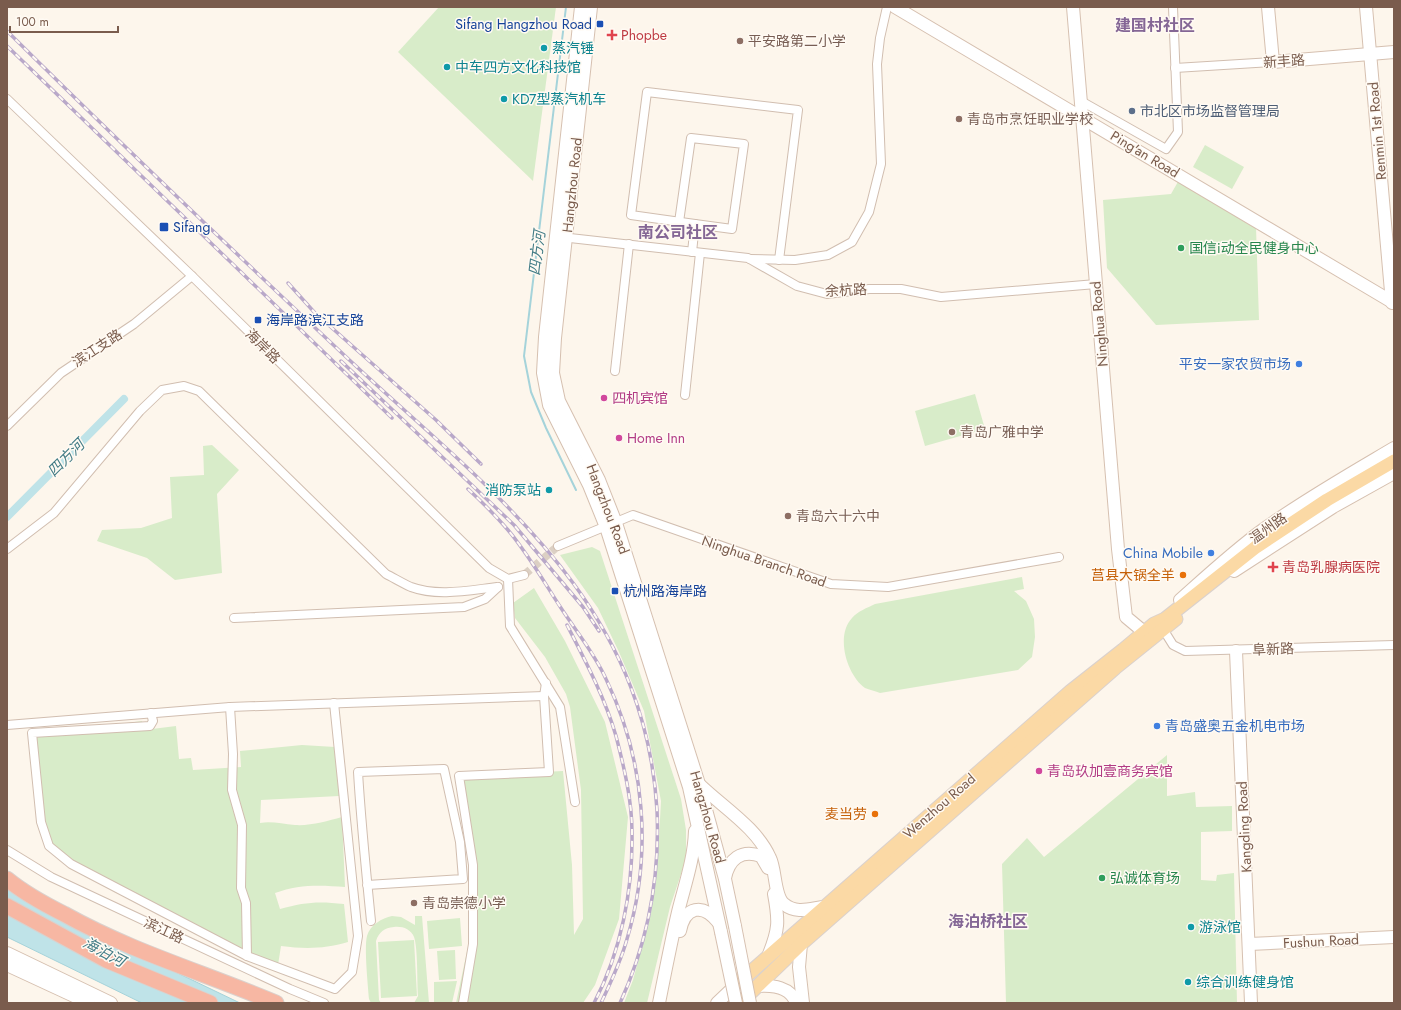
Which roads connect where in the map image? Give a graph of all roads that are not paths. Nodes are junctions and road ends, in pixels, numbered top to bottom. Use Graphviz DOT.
graph roads {
  1 [pos="581,7"];
  2 [pos="591,7"];
  3 [pos="886,7"];
  4 [pos="895,7"];
  5 [pos="1072,7"];
  6 [pos="1173,7"];
  7 [pos="1268,7"];
  8 [pos="1366,7"];
  9 [pos="1394,52"];
  10 [pos="1371,54"];
  11 [pos="1273,62"];
  12 [pos="1175,68"];
  13 [pos="7,99"];
  14 [pos="1081,101"];
  15 [pos="1082,116"];
  16 [pos="679,222"];
  17 [pos="695,224"];
  18 [pos="561,237"];
  19 [pos="629,244"];
  20 [pos="696,252"];
  21 [pos="748,258"];
  22 [pos="779,260"];
  23 [pos="192,276"];
  24 [pos="1096,284"];
  25 [pos="1393,303"];
  26 [pos="615,371"];
  27 [pos="685,395"];
  28 [pos="7,426"];
  29 [pos="1394,448"];
  30 [pos="1394,461"];
  31 [pos="1394,473"];
  32 [pos="611,525"];
  33 [pos="558,546"];
  34 [pos="1256,547"];
  35 [pos="7,549"];
  36 [pos="1059,557"];
  37 [pos="524,575"];
  38 [pos="1226,577"];
  39 [pos="508,579"];
  40 [pos="498,587"];
  41 [pos="234,618"];
  42 [pos="1153,628"];
  43 [pos="1394,645"];
  44 [pos="1236,651"];
  45 [pos="546,683"];
  46 [pos="544,696"];
  47 [pos="334,703"];
  48 [pos="230,707"];
  49 [pos="151,713"];
  50 [pos="7,725"];
  51 [pos="699,784"];
  52 [pos="575,802"];
  53 [pos="695,813"];
  54 [pos="361,819"];
  55 [pos="346,820"];
  56 [pos="7,850"];
  57 [pos="7,879"];
  58 [pos="725,880"];
  59 [pos="367,885"];
  60 [pos="7,889"];
  61 [pos="7,906"];
  62 [pos="822,908"];
  63 [pos="7,914"];
  64 [pos="371,921"];
  65 [pos="720,927"];
  66 [pos="1394,937"];
  67 [pos="802,944"];
  68 [pos="1249,944"];
  69 [pos="7,953"];
  70 [pos="769,954"];
  71 [pos="247,956"];
  72 [pos="7,965"];
  73 [pos="737,984"];
  74 [pos="758,986"];
  75 [pos="62,991"];
  76 [pos="110,1002"];
  77 [pos="78,1003"];
  78 [pos="89,1003"];
  79 [pos="210,1003"];
  80 [pos="256,1003"];
  81 [pos="276,1003"];
  82 [pos="324,1003"];
  83 [pos="463,1003"];
  84 [pos="659,1003"];
  85 [pos="667,1003"];
  86 [pos="717,1003"];
  87 [pos="742,1003"];
  88 [pos="796,1003"];
  89 [pos="803,1003"];
  90 [pos="1251,1003"];
  1 -- 18 [label="main road, Hangzhou Road"];
  2 -- 18 [label="main road, Hangzhou Road"];
  3 -- 22 [label="street"];
  4 -- 15 [label="main road, Ping'an Road"];
  5 -- 14 [label="main road, Ninghua Road"];
  6 -- 12 [label="street"];
  7 -- 11 [label="main road"];
  8 -- 10 [label="main road, Renmin 1st Road"];
  9 -- 10 [label="main road, 新丰路"];
  10 -- 11 [label="main road, 新丰路"];
  10 -- 25 [label="main road, Renmin 1st Road"];
  11 -- 12 [label="street, 新丰路"];
  12 -- 14 [label="street"];
  13 -- 23 [label="street, 海岸路"];
  14 -- 15 [label="main road, Ninghua Road"];
  15 -- 24 [label="main road, Ninghua Road"];
  15 -- 25 [label="main road, Ping'an Road"];
  16 -- 17 [label="street"];
  16 -- 17 [label="street"];
  16 -- 22 [label="street"];
  17 -- 20 [label="street"];
  18 -- 19 [label="street, 余杭路"];
  18 -- 32 [label="main road, Hangzhou Road"];
  19 -- 20 [label="street, 余杭路"];
  19 -- 26 [label="street"];
  20 -- 21 [label="street, 余杭路"];
  20 -- 27 [label="street"];
  21 -- 22 [label="street"];
  21 -- 24 [label="street, 余杭路"];
  23 -- 28 [label="street, 滨江支路"];
  23 -- 39 [label="street, 海岸路"];
  24 -- 42 [label="main road, Ninghua Road"];
  29 -- 42 [label="main road, 温州路"];
  30 -- 34 [label="main road"];
  31 -- 38 [label="main road, 温州路"];
  32 -- 33 [label="street"];
  32 -- 36 [label="street, Ninghua Branch Road"];
  32 -- 51 [label="main road, Hangzhou Road"];
  32 -- 53 [label="main road, Hangzhou Road"];
  34 -- 38 [label="main road, 温州路"];
  34 -- 42 [label="main road, 温州路"];
  35 -- 40 [label="street"];
  37 -- 39 [label="street"];
  38 -- 42 [label="main road, 温州路"];
  39 -- 40 [label="street"];
  39 -- 45 [label="street"];
  40 -- 41 [label="street"];
  42 -- 44 [label="street, 阜新路"];
  42 -- 62 [label="main road, Wenzhou Road"];
  42 -- 67 [label="main road, Wenzhou Road"];
  43 -- 44 [label="street, 阜新路"];
  44 -- 68 [label="main road, Kangding Road"];
  45 -- 46 [label="street"];
  45 -- 52 [label="street"];
  46 -- 47 [label="street"];
  46 -- 83 [label="street"];
  47 -- 48 [label="street"];
  47 -- 55 [label="street"];
  48 -- 49 [label="street"];
  48 -- 71 [label="street"];
  49 -- 50 [label="street"];
  49 -- 71 [label="street"];
  51 -- 58 [label="main road, Hangzhou Road"];
  51 -- 62 [label="main road"];
  53 -- 65 [label="main road, Hangzhou Road"];
  53 -- 84 [label="main road"];
  54 -- 55 [label="street"];
  54 -- 59 [label="street"];
  54 -- 59 [label="street"];
  55 -- 71 [label="street"];
  56 -- 82 [label="street, 滨江路"];
  57 -- 81 [label="highway"];
  58 -- 70 [label="main road"];
  58 -- 87 [label="main road, Hangzhou Road, bridge"];
  59 -- 64 [label="street"];
  60 -- 80 [label="highway"];
  61 -- 79 [label="highway"];
  62 -- 70 [label="main road, Wenzhou Road"];
  63 -- 79 [label="highway"];
  65 -- 85 [label="main road"];
  65 -- 87 [label="main road, Hangzhou Road, bridge"];
  66 -- 68 [label="main road, Fushun Road"];
  67 -- 74 [label="main road, Wenzhou Road"];
  67 -- 89 [label="main road"];
  68 -- 90 [label="main road, Kangding Road"];
  69 -- 76 [label="main road"];
  70 -- 73 [label="main road, Wenzhou Road"];
  72 -- 75 [label="main road"];
  73 -- 86 [label="main road"];
  74 -- 87 [label="main road, Wenzhou Road"];
  74 -- 88 [label="main road"];
  75 -- 77 [label="street"];
  75 -- 78 [label="main road"];
}
